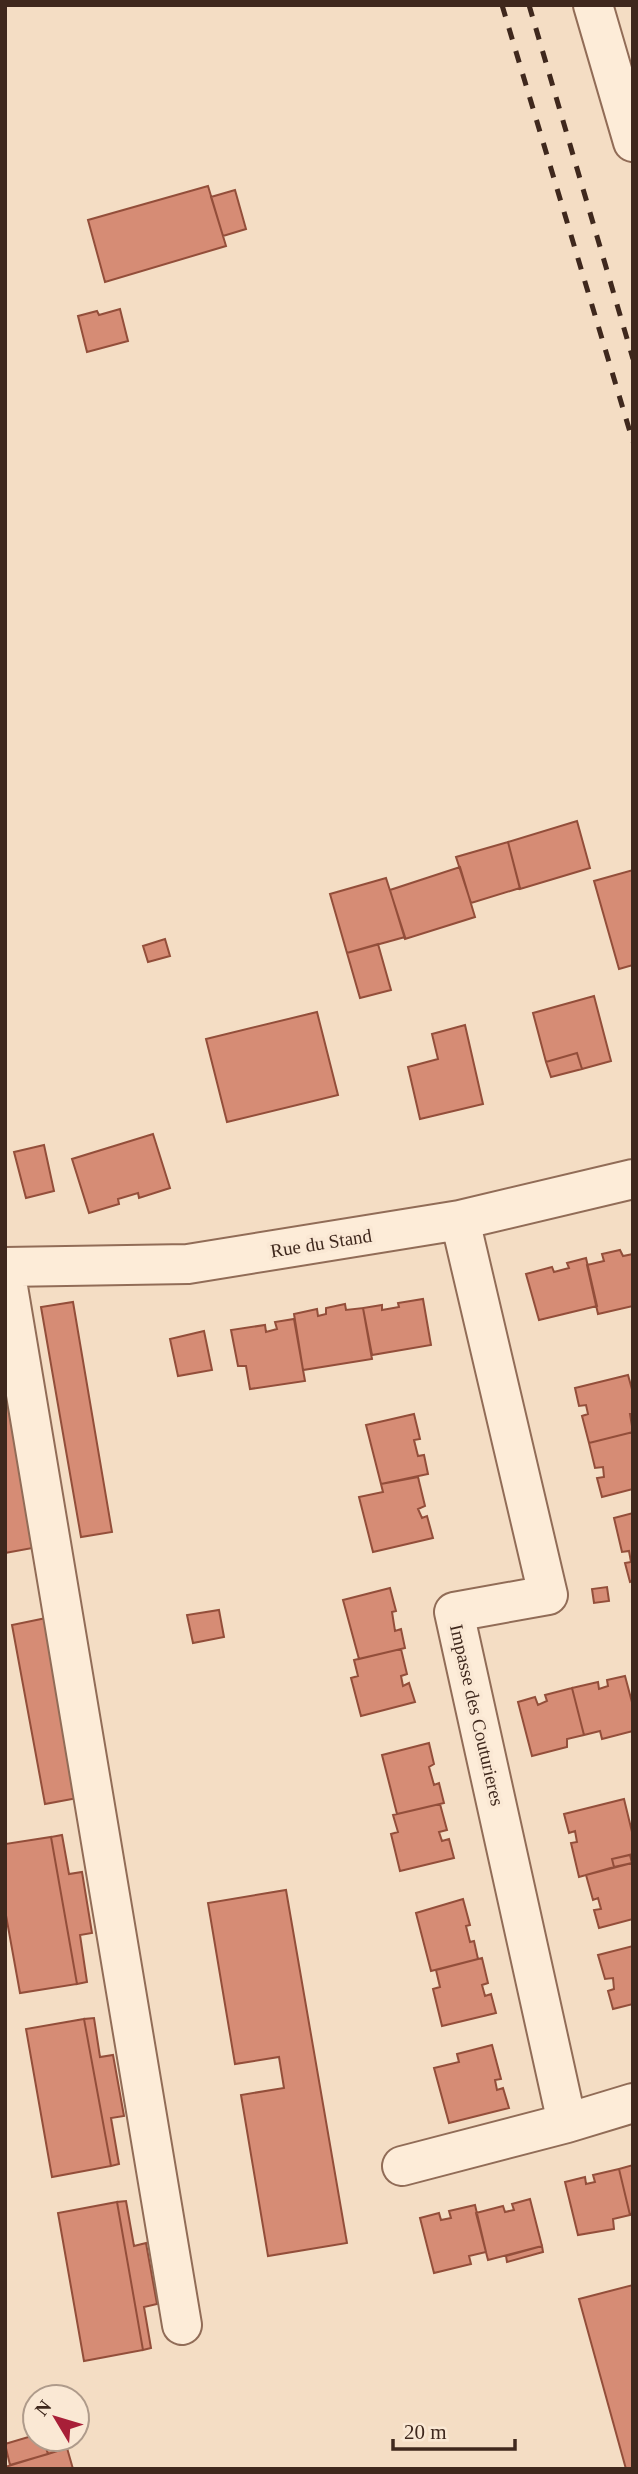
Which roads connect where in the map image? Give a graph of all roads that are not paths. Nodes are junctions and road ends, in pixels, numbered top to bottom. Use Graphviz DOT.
graph roads {
  1 [pos="593,5"];
  2 [pos="633,142"];
  3 [pos="633,1179"];
  4 [pos="460,1220"];
  5 [pos="5,1268"];
  6 [pos="633,2103"];
  7 [pos="567,2123"];
  8 [pos="402,2166"];
  9 [pos="183,2325"];
  1 -- 2 [label="street"];
  3 -- 4 [label="street, Rue du Stand"];
  4 -- 5 [label="street, Rue du Stand"];
  4 -- 7 [label="street, Impasse des Couturieres"];
  5 -- 9 [label="street"];
  6 -- 7 [label="street"];
  7 -- 8 [label="street"];
}
